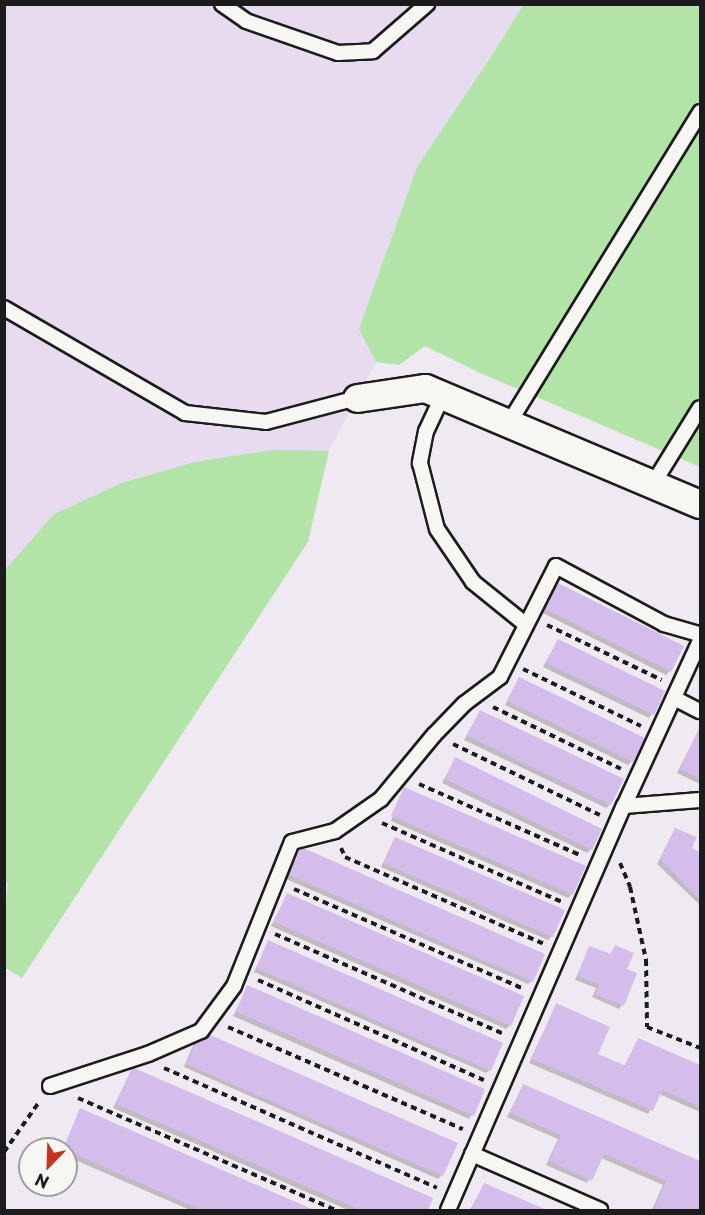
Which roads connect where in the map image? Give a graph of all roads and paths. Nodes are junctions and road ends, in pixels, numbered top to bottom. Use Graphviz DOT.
graph roads {
  1 [pos="222,4"];
  2 [pos="427,4"];
  3 [pos="700,112"];
  4 [pos="4,308"];
  5 [pos="443,395"];
  6 [pos="357,398"];
  7 [pos="700,408"];
  8 [pos="509,423"];
  9 [pos="653,484"];
  10 [pos="700,504"];
  11 [pos="527,620"];
  12 [pos="700,634"];
  13 [pos="700,641"];
  14 [pos="508,661"];
  15 [pos="677,693"];
  16 [pos="473,697"];
  17 [pos="700,711"];
  18 [pos="658,734"];
  19 [pos="434,735"];
  20 [pos="400,776"];
  21 [pos="638,777"];
  22 [pos="700,800"];
  23 [pos="624,806"];
  24 [pos="361,813"];
  25 [pos="617,824"];
  26 [pos="335,831"];
  27 [pos="610,840"];
  28 [pos="599,863"];
  29 [pos="277,882"];
  30 [pos="579,909"];
  31 [pos="259,927"];
  32 [pos="561,951"];
  33 [pos="240,973"];
  34 [pos="541,997"];
  35 [pos="210,1019"];
  36 [pos="521,1042"];
  37 [pos="700,1048"];
  38 [pos="138,1057"];
  39 [pos="50,1086"];
  40 [pos="501,1087"];
  41 [pos="480,1137"];
  42 [pos="4,1152"];
  43 [pos="472,1154"];
  44 [pos="454,1195"];
  45 [pos="336,1210"];
  46 [pos="448,1210"];
  47 [pos="600,1210"];
  1 -- 2 [label="lane"];
  3 -- 8 [label="lane"];
  4 -- 6 [label="lane"];
  5 -- 6 [label="street"];
  5 -- 8 [label="street"];
  5 -- 11 [label="lane"];
  7 -- 9 [label="lane"];
  8 -- 9 [label="street"];
  9 -- 10 [label="street"];
  11 -- 12 [label="lane"];
  11 -- 14 [label="lane"];
  11 -- 15 [label="path"];
  13 -- 15 [label="lane"];
  14 -- 16 [label="lane"];
  14 -- 18 [label="path"];
  15 -- 17 [label="lane"];
  15 -- 18 [label="lane"];
  16 -- 19 [label="lane"];
  16 -- 21 [label="path"];
  18 -- 21 [label="lane"];
  19 -- 20 [label="lane"];
  19 -- 25 [label="path"];
  20 -- 24 [label="lane"];
  20 -- 28 [label="path"];
  21 -- 23 [label="lane"];
  22 -- 23 [label="lane"];
  23 -- 25 [label="lane"];
  24 -- 26 [label="lane"];
  24 -- 30 [label="path"];
  25 -- 27 [label="lane"];
  26 -- 29 [label="lane"];
  26 -- 32 [label="path"];
  27 -- 28 [label="lane"];
  27 -- 37 [label="path"];
  28 -- 30 [label="lane"];
  29 -- 31 [label="lane"];
  29 -- 34 [label="path"];
  30 -- 32 [label="lane"];
  31 -- 33 [label="lane"];
  31 -- 36 [label="path"];
  32 -- 34 [label="lane"];
  33 -- 35 [label="lane"];
  33 -- 40 [label="path"];
  34 -- 36 [label="lane"];
  35 -- 38 [label="lane"];
  35 -- 41 [label="path"];
  36 -- 40 [label="lane"];
  38 -- 39 [label="lane"];
  38 -- 44 [label="path"];
  39 -- 42 [label="path"];
  39 -- 45 [label="path"];
  40 -- 41 [label="lane"];
  41 -- 43 [label="lane"];
  43 -- 44 [label="lane"];
  43 -- 47 [label="lane"];
  44 -- 46 [label="lane"];
}
